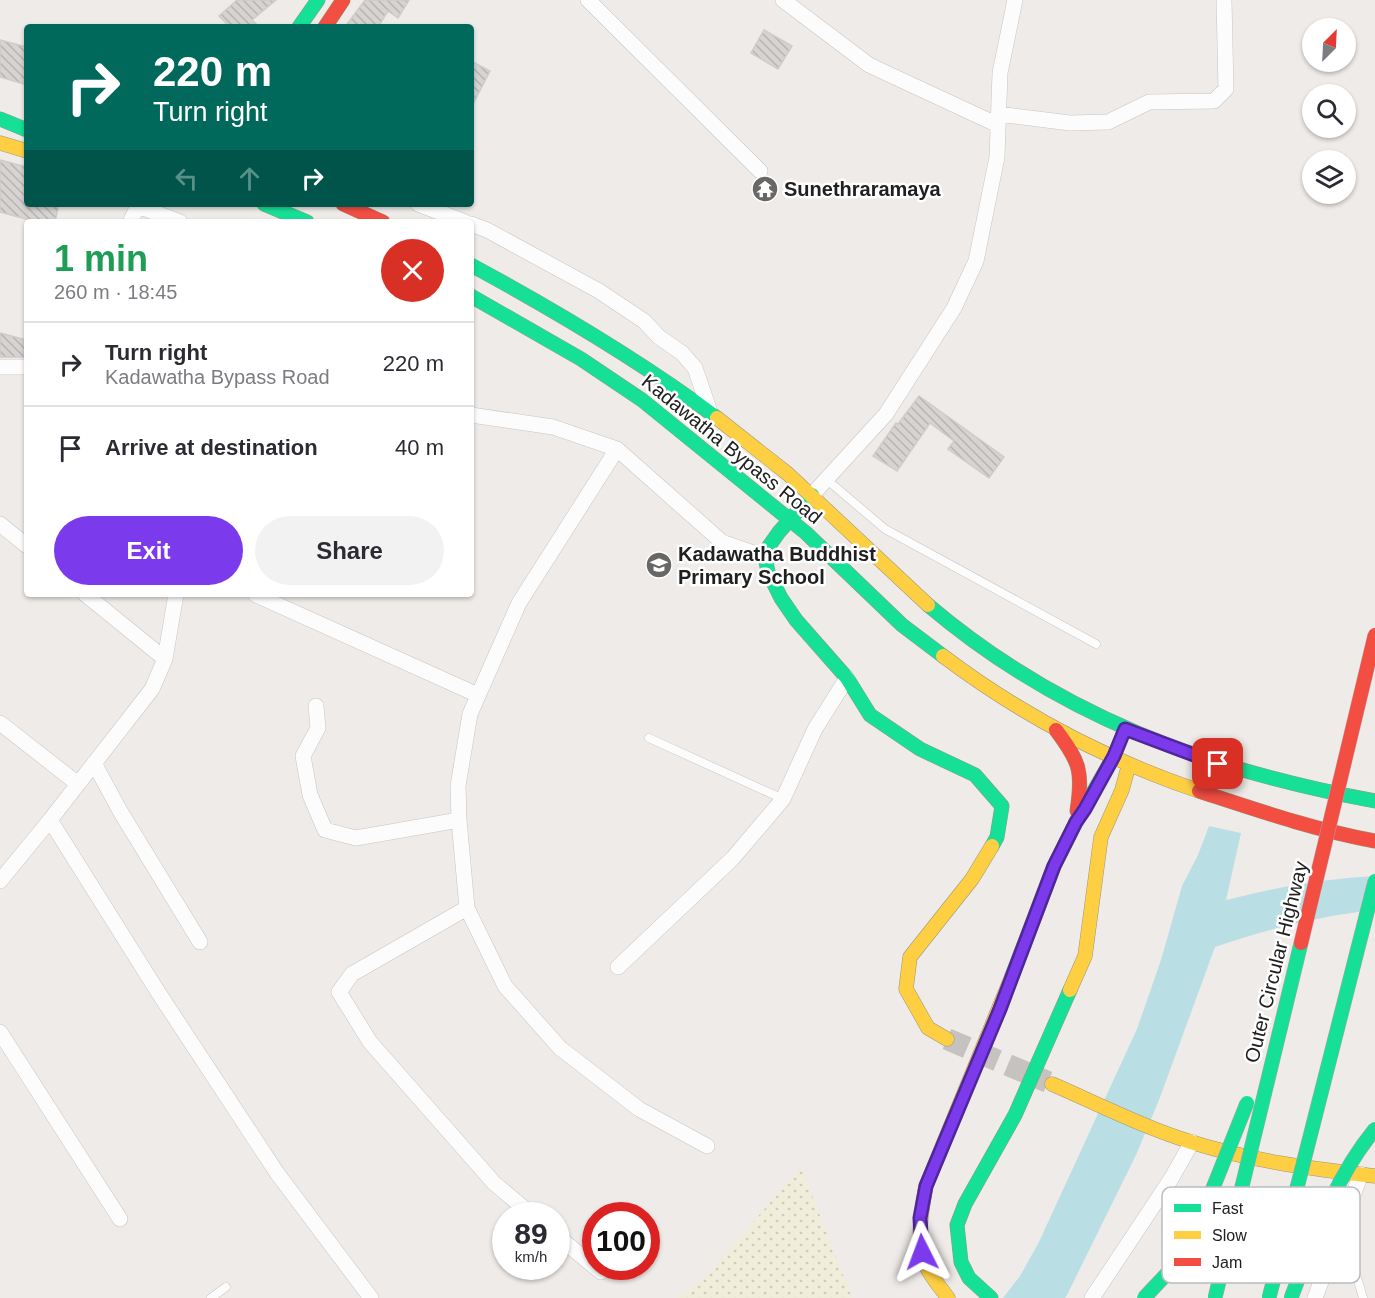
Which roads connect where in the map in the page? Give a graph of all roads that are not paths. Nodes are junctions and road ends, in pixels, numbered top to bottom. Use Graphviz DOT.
graph roads {
  1 [pos="318,0"];
  2 [pos="343,0"];
  3 [pos="588,0"];
  4 [pos="783,0"];
  5 [pos="1015,0"];
  6 [pos="1224,0"];
  7 [pos="332,22"];
  8 [pos="301,24"];
  9 [pos="0,119"];
  10 [pos="998,119"];
  11 [pos="24,121"];
  12 [pos="24,129"];
  13 [pos="0,143"];
  14 [pos="24,150"];
  15 [pos="760,171"];
  16 [pos="144,207"];
  17 [pos="271,207"];
  18 [pos="350,207"];
  19 [pos="426,207"];
  20 [pos="173,219"];
  21 [pos="300,219"];
  22 [pos="376,219"];
  23 [pos="457,219"];
  24 [pos="474,225"];
  25 [pos="474,268"];
  26 [pos="474,298"];
  27 [pos="0,367"];
  28 [pos="24,367"];
  29 [pos="711,413"];
  30 [pos="474,415"];
  31 [pos="617,449"];
  32 [pos="826,479"];
  33 [pos="812,495"];
  34 [pos="790,519"];
  35 [pos="0,524"];
  36 [pos="24,544"];
  37 [pos="765,557"];
  38 [pos="89,597"];
  39 [pos="175,597"];
  40 [pos="260,597"];
  41 [pos="1375,635"];
  42 [pos="1096,644"];
  43 [pos="165,659"];
  44 [pos="847,678"];
  45 [pos="478,695"];
  46 [pos="316,706"];
  47 [pos="0,723"];
  48 [pos="1056,730"];
  49 [pos="650,738"];
  50 [pos="1120,743"];
  51 [pos="1135,750"];
  52 [pos="94,763"];
  53 [pos="78,784"];
  54 [pos="783,799"];
  55 [pos="1375,801"];
  56 [pos="50,820"];
  57 [pos="459,820"];
  58 [pos="1076,822"];
  59 [pos="1375,841"];
  60 [pos="0,881"];
  61 [pos="1375,881"];
  62 [pos="467,908"];
  63 [pos="200,942"];
  64 [pos="618,967"];
  65 [pos="1283,1013"];
  66 [pos="0,1032"];
  67 [pos="947,1039"];
  68 [pos="1052,1084"];
  69 [pos="1375,1129"];
  70 [pos="1192,1142"];
  71 [pos="707,1146"];
  72 [pos="1368,1175"];
  73 [pos="1166,1187"];
  74 [pos="1213,1187"];
  75 [pos="1241,1187"];
  76 [pos="1297,1187"];
  77 [pos="1337,1187"];
  78 [pos="1360,1192"];
  79 [pos="1162,1193"];
  80 [pos="516,1202"];
  81 [pos="120,1219"];
  82 [pos="570,1247"];
  83 [pos="582,1256"];
  84 [pos="1162,1279"];
  85 [pos="1219,1283"];
  86 [pos="1273,1283"];
  87 [pos="1297,1283"];
  88 [pos="1320,1283"];
  89 [pos="1358,1283"];
  90 [pos="226,1287"];
  91 [pos="211,1298"];
  92 [pos="371,1298"];
  93 [pos="948,1298"];
  94 [pos="991,1298"];
  95 [pos="1092,1298"];
  96 [pos="1144,1298"];
  97 [pos="1215,1298"];
  98 [pos="1269,1298"];
  99 [pos="1291,1298"];
  100 [pos="1315,1298"];
  101 [pos="1363,1298"];
  1 -- 8 [label="main road"];
  2 -- 7 [label="main road"];
  3 -- 15 [label="street"];
  4 -- 10 [label="street"];
  5 -- 10 [label="street"];
  6 -- 10 [label="street"];
  9 -- 11 [label="main road"];
  9 -- 12 [label="main road"];
  10 -- 32 [label="street"];
  13 -- 14 [label="main road"];
  16 -- 20 [label="street"];
  17 -- 21 [label="main road"];
  18 -- 22 [label="main road"];
  19 -- 23 [label="street"];
  24 -- 29 [label="street"];
  25 -- 29 [label="main road, Kadawatha Bypass Road"];
  26 -- 34 [label="main road, Kadawatha Bypass Road"];
  27 -- 28 [label="street"];
  29 -- 33 [label="main road, Kadawatha Bypass Road"];
  30 -- 31 [label="street"];
  31 -- 37 [label="street"];
  31 -- 45 [label="street"];
  32 -- 33 [label="street"];
  32 -- 42 [label="lane"];
  33 -- 34 [label="main road"];
  33 -- 50 [label="main road, Kadawatha Bypass Road"];
  34 -- 37 [label="main road"];
  34 -- 48 [label="main road, Kadawatha Bypass Road"];
  35 -- 36 [label="street"];
  37 -- 44 [label="main road"];
  38 -- 43 [label="street"];
  39 -- 43 [label="street"];
  40 -- 45 [label="street"];
  41 -- 65 [label="main road, Outer Circular Highway, bridge"];
  43 -- 52 [label="street"];
  44 -- 54 [label="street"];
  44 -- 67 [label="main road"];
  45 -- 57 [label="street"];
  46 -- 57 [label="street"];
  47 -- 53 [label="street"];
  48 -- 50 [label="main road, Kadawatha Bypass Road"];
  48 -- 58 [label="main road"];
  49 -- 54 [label="lane"];
  50 -- 51 [label="main road, Kadawatha Bypass Road"];
  50 -- 51 [label="main road, Kadawatha Bypass Road"];
  50 -- 58 [label="main road"];
  51 -- 55 [label="main road, Kadawatha Bypass Road"];
  51 -- 59 [label="main road, Kadawatha Bypass Road"];
  51 -- 94 [label="main road"];
  52 -- 53 [label="street"];
  52 -- 63 [label="street"];
  53 -- 56 [label="street"];
  54 -- 64 [label="street"];
  56 -- 60 [label="street"];
  56 -- 92 [label="street"];
  57 -- 62 [label="street"];
  58 -- 93 [label="main road"];
  61 -- 76 [label="main road, bridge"];
  62 -- 71 [label="street"];
  62 -- 80 [label="street"];
  65 -- 74 [label="main road, bridge"];
  65 -- 75 [label="main road, Outer Circular Highway, bridge"];
  66 -- 81 [label="street"];
  68 -- 70 [label="main road"];
  69 -- 77 [label="main road, bridge"];
  70 -- 72 [label="main road"];
  70 -- 73 [label="street"];
  72 -- 78 [label="street"];
  79 -- 95 [label="street"];
  82 -- 83 [label="street"];
  84 -- 96 [label="main road, bridge"];
  85 -- 97 [label="main road, Outer Circular Highway, bridge"];
  86 -- 98 [label="main road, bridge"];
  87 -- 99 [label="main road, bridge"];
  88 -- 100 [label="street"];
  89 -- 101 [label="lane"];
  90 -- 91 [label="lane"];
}
